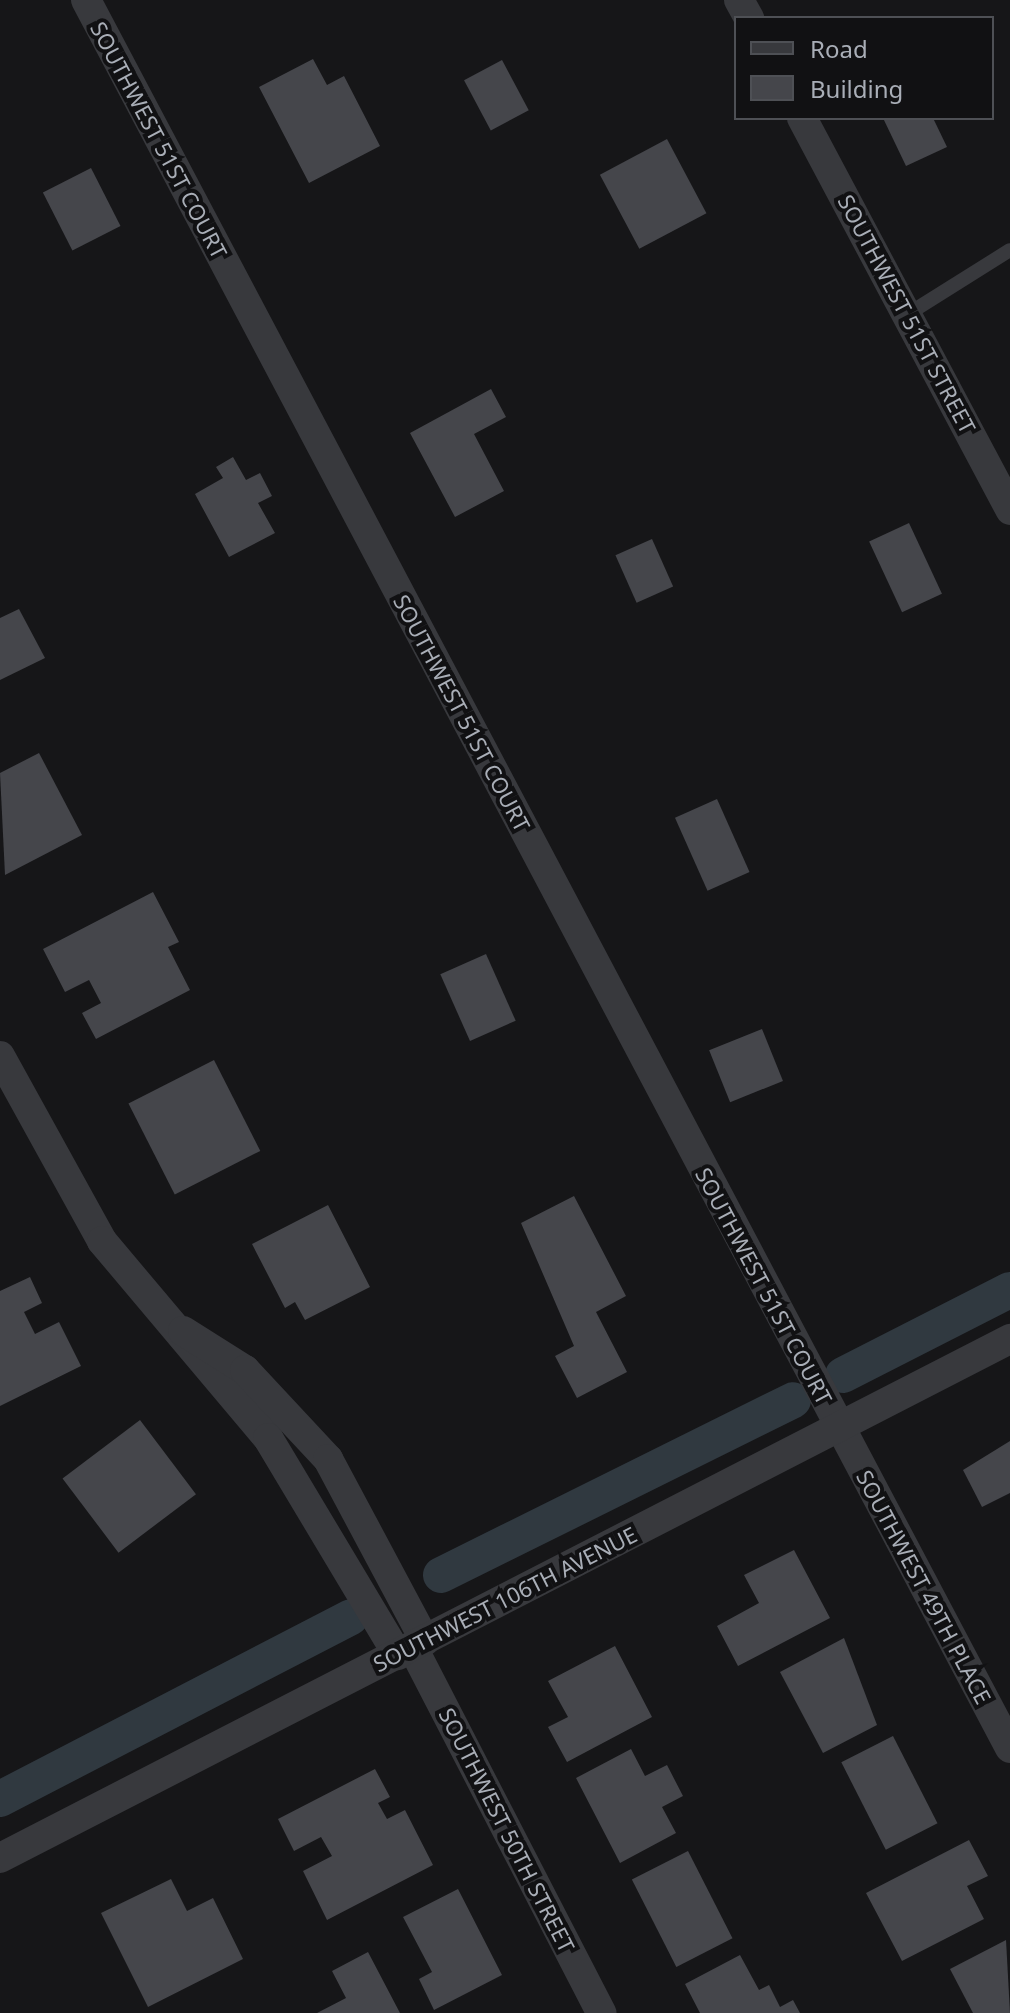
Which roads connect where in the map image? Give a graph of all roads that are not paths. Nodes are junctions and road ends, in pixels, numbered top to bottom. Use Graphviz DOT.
graph roads {
  1 [pos="86,0"];
  2 [pos="803,120"];
  3 [pos="1010,250"];
  4 [pos="908,314"];
  5 [pos="1010,510"];
  6 [pos="0,1056"];
  7 [pos="177,1328"];
  8 [pos="1010,1339"];
  9 [pos="838,1426"];
  10 [pos="320,1449"];
  11 [pos="289,1471"];
  12 [pos="412,1648"];
  13 [pos="1010,1748"];
  14 [pos="0,1858"];
  15 [pos="601,2013"];
  1 -- 9 [label="street, SOUTHWEST 51ST COURT"];
  2 -- 4 [label="street, SOUTHWEST 51ST STREET"];
  3 -- 4 [label="lane"];
  4 -- 5 [label="street, SOUTHWEST 51ST STREET"];
  6 -- 7 [label="street, SOUTHWEST 50TH STREET"];
  7 -- 10 [label="street, SOUTHWEST 50TH STREET"];
  7 -- 11 [label="street, SOUTHWEST 50TH STREET"];
  8 -- 9 [label="street, SOUTHWEST 106TH AVENUE"];
  9 -- 12 [label="street, SOUTHWEST 106TH AVENUE"];
  9 -- 13 [label="street, SOUTHWEST 49TH PLACE"];
  10 -- 11 [label="lane"];
  10 -- 12 [label="street, SOUTHWEST 50TH STREET"];
  11 -- 12 [label="street, SOUTHWEST 50TH STREET"];
  12 -- 14 [label="street, SOUTHWEST 106TH AVENUE"];
  12 -- 15 [label="street, SOUTHWEST 50TH STREET"];
}
